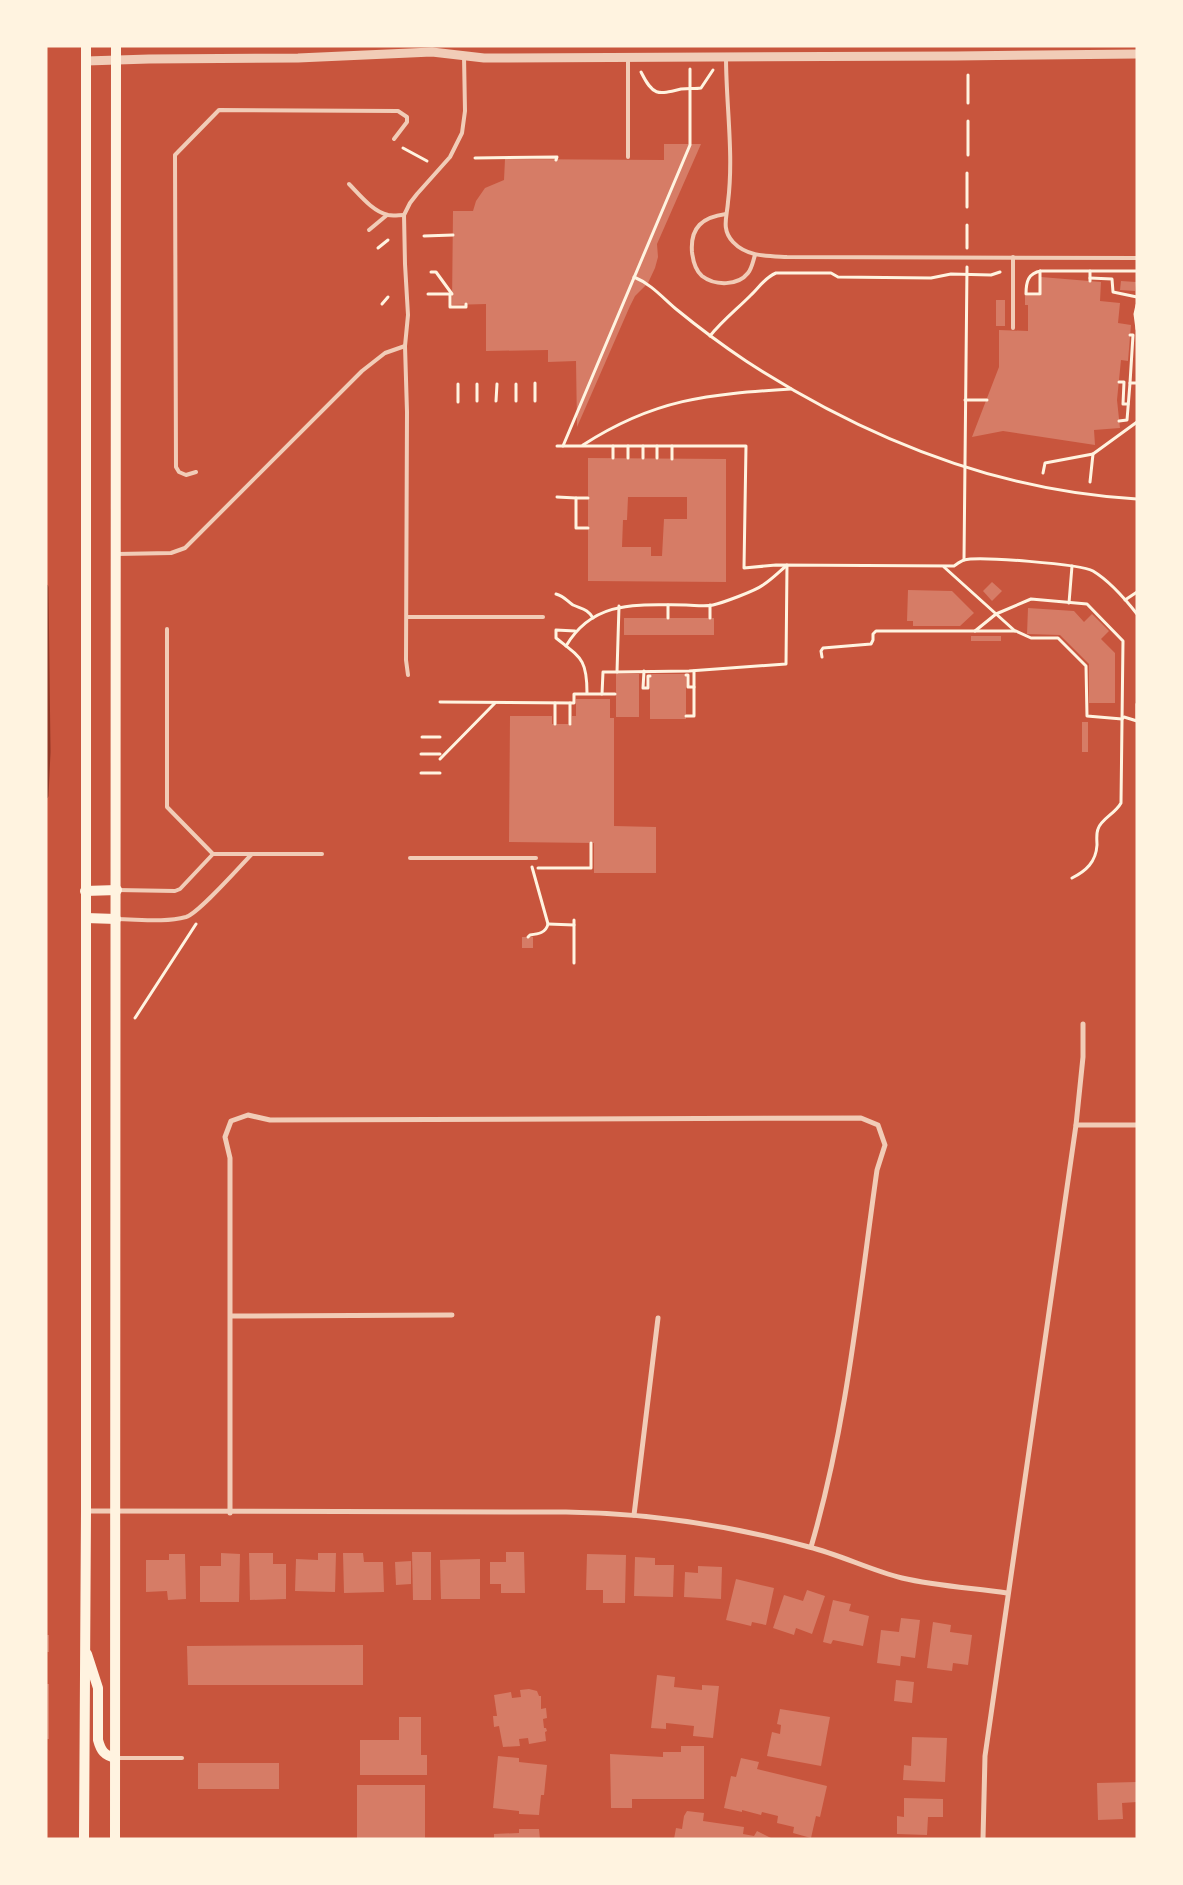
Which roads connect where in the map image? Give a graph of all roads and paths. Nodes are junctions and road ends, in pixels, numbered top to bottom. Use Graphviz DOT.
graph roads {
  1 [pos="86,46"];
  2 [pos="116,46"];
  3 [pos="464,46"];
  4 [pos="726,46"];
  5 [pos="910,46"];
  6 [pos="955,46"];
  7 [pos="1137,54"];
  8 [pos="464,56"];
  9 [pos="910,56"];
  10 [pos="955,56"];
  11 [pos="726,57"];
  12 [pos="628,58"];
  13 [pos="86,61"];
  14 [pos="116,61"];
  15 [pos="690,70"];
  16 [pos="713,70"];
  17 [pos="640,72"];
  18 [pos="968,75"];
  19 [pos="690,88"];
  20 [pos="968,103"];
  21 [pos="968,121"];
  22 [pos="394,139"];
  23 [pos="403,148"];
  24 [pos="968,155"];
  25 [pos="628,157"];
  26 [pos="475,158"];
  27 [pos="556,160"];
  28 [pos="427,161"];
  29 [pos="968,173"];
  30 [pos="349,184"];
  31 [pos="967,207"];
  32 [pos="726,214"];
  33 [pos="388,215"];
  34 [pos="404,216"];
  35 [pos="967,225"];
  36 [pos="370,230"];
  37 [pos="453,235"];
  38 [pos="424,236"];
  39 [pos="388,240"];
  40 [pos="378,248"];
  41 [pos="967,248"];
  42 [pos="755,255"];
  43 [pos="1013,257"];
  44 [pos="1137,258"];
  45 [pos="967,267"];
  46 [pos="1040,271"];
  47 [pos="1090,271"];
  48 [pos="1137,271"];
  49 [pos="431,272"];
  50 [pos="1000,272"];
  51 [pos="967,275"];
  52 [pos="634,277"];
  53 [pos="428,294"];
  54 [pos="450,294"];
  55 [pos="388,297"];
  56 [pos="1137,298"];
  57 [pos="382,304"];
  58 [pos="466,304"];
  59 [pos="1137,305"];
  60 [pos="1013,328"];
  61 [pos="1137,329"];
  62 [pos="1130,335"];
  63 [pos="710,336"];
  64 [pos="405,346"];
  65 [pos="1119,382"];
  66 [pos="535,383"];
  67 [pos="1130,383"];
  68 [pos="1137,383"];
  69 [pos="458,384"];
  70 [pos="477,384"];
  71 [pos="497,384"];
  72 [pos="516,384"];
  73 [pos="791,388"];
  74 [pos="965,400"];
  75 [pos="987,400"];
  76 [pos="477,401"];
  77 [pos="496,401"];
  78 [pos="516,401"];
  79 [pos="535,401"];
  80 [pos="458,402"];
  81 [pos="1128,404"];
  82 [pos="1119,421"];
  83 [pos="1137,422"];
  84 [pos="557,446"];
  85 [pos="563,446"];
  86 [pos="582,446"];
  87 [pos="613,446"];
  88 [pos="628,446"];
  89 [pos="642,446"];
  90 [pos="658,446"];
  91 [pos="672,446"];
  92 [pos="1093,454"];
  93 [pos="613,458"];
  94 [pos="628,458"];
  95 [pos="642,458"];
  96 [pos="658,458"];
  97 [pos="672,459"];
  98 [pos="965,466"];
  99 [pos="196,472"];
  100 [pos="1043,473"];
  101 [pos="1090,482"];
  102 [pos="557,497"];
  103 [pos="576,498"];
  104 [pos="588,498"];
  105 [pos="1137,499"];
  106 [pos="588,528"];
  107 [pos="117,554"];
  108 [pos="964,560"];
  109 [pos="787,565"];
  110 [pos="943,566"];
  111 [pos="1072,566"];
  112 [pos="1137,592"];
  113 [pos="556,594"];
  114 [pos="1125,600"];
  115 [pos="1069,603"];
  116 [pos="668,605"];
  117 [pos="710,605"];
  118 [pos="619,606"];
  119 [pos="996,614"];
  120 [pos="1137,614"];
  121 [pos="407,617"];
  122 [pos="543,617"];
  123 [pos="593,618"];
  124 [pos="668,618"];
  125 [pos="710,618"];
  126 [pos="167,630"];
  127 [pos="575,631"];
  128 [pos="975,631"];
  129 [pos="1016,631"];
  130 [pos="566,646"];
  131 [pos="822,657"];
  132 [pos="644,671"];
  133 [pos="694,671"];
  134 [pos="617,672"];
  135 [pos="408,675"];
  136 [pos="686,675"];
  137 [pos="650,676"];
  138 [pos="694,687"];
  139 [pos="587,694"];
  140 [pos="602,694"];
  141 [pos="615,694"];
  142 [pos="440,702"];
  143 [pos="496,703"];
  144 [pos="555,703"];
  145 [pos="570,703"];
  146 [pos="1137,704"];
  147 [pos="686,716"];
  148 [pos="1122,719"];
  149 [pos="555,724"];
  150 [pos="570,724"];
  151 [pos="422,737"];
  152 [pos="440,737"];
  153 [pos="421,754"];
  154 [pos="421,773"];
  155 [pos="440,773"];
  156 [pos="591,842"];
  157 [pos="214,854"];
  158 [pos="252,854"];
  159 [pos="322,854"];
  160 [pos="410,858"];
  161 [pos="536,858"];
  162 [pos="1072,878"];
  163 [pos="117,890"];
  164 [pos="85,891"];
  165 [pos="86,918"];
  166 [pos="116,918"];
  167 [pos="196,924"];
  168 [pos="548,924"];
  169 [pos="528,937"];
  170 [pos="574,963"];
  171 [pos="135,1018"];
  172 [pos="1083,1024"];
  173 [pos="1076,1125"];
  174 [pos="1137,1125"];
  175 [pos="452,1315"];
  176 [pos="231,1316"];
  177 [pos="658,1318"];
  178 [pos="86,1511"];
  179 [pos="114,1511"];
  180 [pos="230,1513"];
  181 [pos="634,1515"];
  182 [pos="811,1547"];
  183 [pos="1008,1593"];
  184 [pos="85,1649"];
  185 [pos="115,1758"];
  186 [pos="182,1758"];
  187 [pos="84,1839"];
  188 [pos="115,1839"];
  189 [pos="983,1839"];
  1 -- 13 [label="main road"];
  2 -- 14 [label="main road"];
  3 -- 8 [label="street"];
  4 -- 11 [label="street"];
  5 -- 9 [label="street"];
  6 -- 10 [label="street"];
  7 -- 10 [label="street"];
  8 -- 12 [label="street"];
  8 -- 14 [label="street"];
  8 -- 34 [label="lane"];
  9 -- 10 [label="street"];
  9 -- 11 [label="street"];
  11 -- 12 [label="street"];
  11 -- 32 [label="lane"];
  12 -- 25 [label="lane"];
  13 -- 14 [label="street"];
  13 -- 164 [label="main road"];
  14 -- 107 [label="main road"];
  15 -- 19 [label="path"];
  16 -- 19 [label="path"];
  17 -- 19 [label="path"];
  18 -- 20 [label="path"];
  19 -- 52 [label="path"];
  21 -- 24 [label="path"];
  22 -- 99 [label="lane"];
  23 -- 28 [label="path"];
  26 -- 27 [label="path"];
  29 -- 31 [label="path"];
  30 -- 33 [label="lane"];
  32 -- 42 [label="lane"];
  32 -- 42 [label="lane"];
  33 -- 34 [label="lane"];
  33 -- 36 [label="lane"];
  34 -- 64 [label="lane"];
  35 -- 41 [label="path"];
  37 -- 38 [label="path"];
  39 -- 40 [label="path"];
  42 -- 43 [label="lane"];
  43 -- 44 [label="lane"];
  43 -- 60 [label="lane"];
  45 -- 51 [label="path"];
  46 -- 46 [label="path"];
  46 -- 47 [label="path"];
  47 -- 48 [label="path"];
  47 -- 56 [label="path"];
  49 -- 54 [label="path"];
  50 -- 51 [label="path"];
  51 -- 63 [label="path"];
  51 -- 74 [label="path"];
  52 -- 63 [label="path"];
  52 -- 85 [label="path"];
  53 -- 54 [label="path"];
  54 -- 58 [label="path"];
  55 -- 57 [label="path"];
  59 -- 61 [label="path"];
  62 -- 67 [label="path"];
  63 -- 73 [label="path"];
  64 -- 107 [label="lane"];
  64 -- 121 [label="lane"];
  65 -- 81 [label="path"];
  66 -- 79 [label="path"];
  67 -- 68 [label="path"];
  67 -- 81 [label="path"];
  69 -- 80 [label="path"];
  70 -- 76 [label="path"];
  71 -- 77 [label="path"];
  72 -- 78 [label="path"];
  73 -- 86 [label="path"];
  73 -- 98 [label="path"];
  74 -- 75 [label="path"];
  74 -- 98 [label="path"];
  81 -- 82 [label="path"];
  83 -- 92 [label="path"];
  84 -- 85 [label="path"];
  85 -- 86 [label="path"];
  86 -- 87 [label="path"];
  87 -- 88 [label="path"];
  87 -- 93 [label="path"];
  88 -- 89 [label="path"];
  88 -- 94 [label="path"];
  89 -- 90 [label="path"];
  89 -- 95 [label="path"];
  90 -- 91 [label="path"];
  90 -- 96 [label="path"];
  91 -- 97 [label="path"];
  91 -- 109 [label="path"];
  92 -- 100 [label="path"];
  92 -- 101 [label="path"];
  98 -- 105 [label="path"];
  98 -- 108 [label="path"];
  102 -- 103 [label="path"];
  103 -- 104 [label="path"];
  103 -- 106 [label="path"];
  107 -- 163 [label="main road"];
  108 -- 110 [label="path"];
  108 -- 111 [label="path"];
  109 -- 110 [label="path"];
  109 -- 117 [label="path"];
  109 -- 133 [label="path"];
  110 -- 119 [label="path"];
  111 -- 114 [label="path"];
  111 -- 115 [label="path"];
  112 -- 114 [label="path"];
  113 -- 123 [label="path"];
  114 -- 120 [label="path"];
  115 -- 119 [label="path"];
  115 -- 148 [label="path"];
  116 -- 117 [label="path"];
  116 -- 118 [label="path"];
  116 -- 124 [label="path"];
  117 -- 125 [label="path"];
  118 -- 123 [label="path"];
  118 -- 134 [label="path"];
  119 -- 128 [label="path"];
  119 -- 129 [label="path"];
  121 -- 122 [label="lane"];
  121 -- 135 [label="lane"];
  123 -- 127 [label="path"];
  126 -- 157 [label="lane"];
  127 -- 130 [label="path"];
  127 -- 130 [label="path"];
  128 -- 129 [label="path"];
  128 -- 131 [label="path"];
  129 -- 148 [label="path"];
  130 -- 139 [label="path"];
  132 -- 133 [label="path"];
  132 -- 134 [label="path"];
  132 -- 137 [label="path"];
  133 -- 138 [label="path"];
  134 -- 140 [label="path"];
  136 -- 138 [label="path"];
  138 -- 147 [label="path"];
  139 -- 140 [label="path"];
  139 -- 145 [label="path"];
  140 -- 141 [label="path"];
  142 -- 143 [label="path"];
  143 -- 144 [label="path"];
  143 -- 153 [label="path"];
  144 -- 145 [label="path"];
  144 -- 149 [label="path"];
  145 -- 150 [label="path"];
  146 -- 148 [label="path"];
  148 -- 162 [label="path"];
  151 -- 152 [label="path"];
  154 -- 155 [label="path"];
  156 -- 168 [label="path"];
  157 -- 158 [label="lane"];
  157 -- 163 [label="lane"];
  158 -- 159 [label="lane"];
  158 -- 166 [label="lane"];
  160 -- 161 [label="lane"];
  163 -- 164 [label="main road"];
  163 -- 166 [label="main road"];
  164 -- 165 [label="main road"];
  165 -- 166 [label="main road"];
  165 -- 178 [label="main road"];
  166 -- 179 [label="main road"];
  167 -- 171 [label="path"];
  168 -- 169 [label="path"];
  168 -- 170 [label="path"];
  172 -- 173 [label="street"];
  173 -- 174 [label="street"];
  173 -- 183 [label="street"];
  175 -- 176 [label="street"];
  176 -- 180 [label="street"];
  176 -- 182 [label="street"];
  177 -- 181 [label="street"];
  178 -- 179 [label="street"];
  178 -- 184 [label="main road"];
  179 -- 180 [label="street"];
  179 -- 185 [label="main road"];
  180 -- 181 [label="street"];
  181 -- 182 [label="street"];
  182 -- 183 [label="street"];
  183 -- 189 [label="street"];
  184 -- 185 [label="main road"];
  184 -- 187 [label="main road"];
  185 -- 186 [label="lane"];
  185 -- 188 [label="main road"];
}
